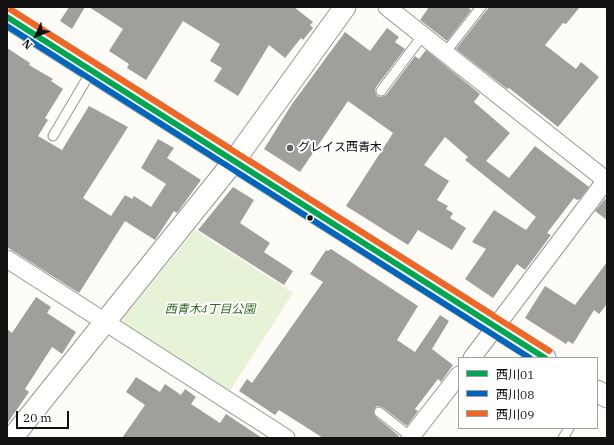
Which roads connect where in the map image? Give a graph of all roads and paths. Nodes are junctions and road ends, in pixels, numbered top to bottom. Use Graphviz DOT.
graph roads {
  1 [pos="345,7"];
  2 [pos="387,7"];
  3 [pos="481,7"];
  4 [pos="7,17"];
  5 [pos="423,35"];
  6 [pos="445,53"];
  7 [pos="92,70"];
  8 [pos="381,91"];
  9 [pos="53,136"];
  10 [pos="234,161"];
  11 [pos="607,180"];
  12 [pos="7,259"];
  13 [pos="104,322"];
  14 [pos="495,327"];
  15 [pos="473,357"];
  16 [pos="542,357"];
  17 [pos="458,375"];
  18 [pos="598,392"];
  19 [pos="607,397"];
  20 [pos="379,412"];
  21 [pos="568,429"];
  22 [pos="410,437"];
  23 [pos="12,438"];
  24 [pos="286,438"];
  25 [pos="562,438"];
  1 -- 10 [label="street"];
  2 -- 5 [label="street"];
  3 -- 6 [label="lane"];
  4 -- 7 [label="street"];
  5 -- 6 [label="street"];
  5 -- 8 [label="lane"];
  6 -- 11 [label="street"];
  7 -- 9 [label="lane"];
  7 -- 10 [label="street"];
  10 -- 13 [label="street"];
  10 -- 14 [label="street"];
  11 -- 14 [label="street"];
  12 -- 13 [label="street"];
  13 -- 23 [label="street"];
  13 -- 24 [label="street"];
  14 -- 15 [label="street"];
  14 -- 16 [label="street"];
  17 -- 22 [label="street"];
  18 -- 19 [label="street"];
  20 -- 22 [label="lane"];
  21 -- 25 [label="lane"];
}
